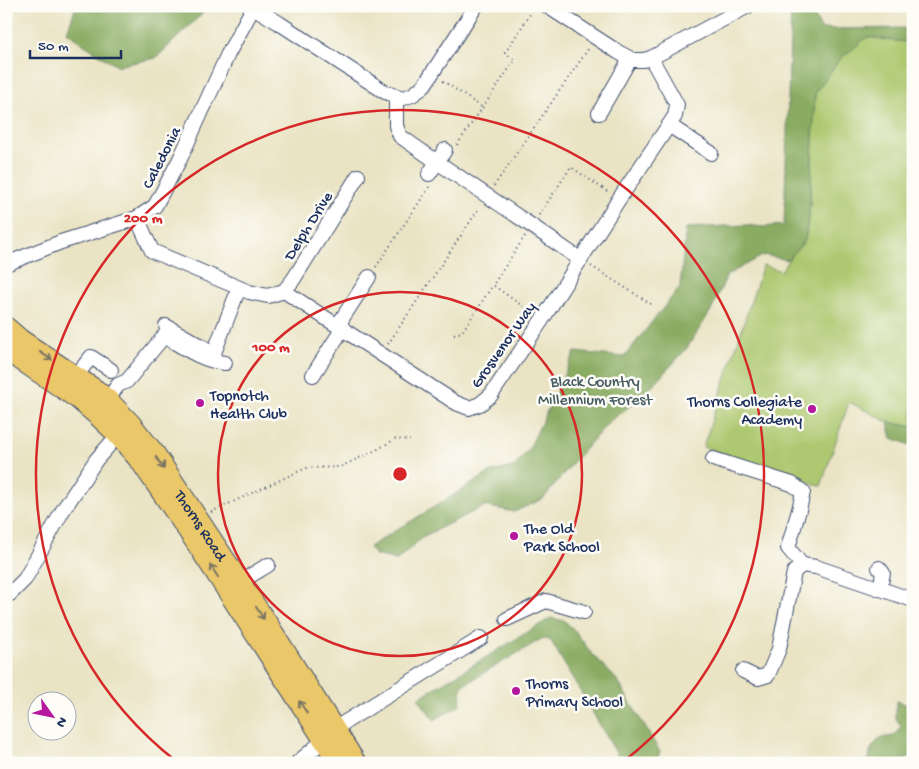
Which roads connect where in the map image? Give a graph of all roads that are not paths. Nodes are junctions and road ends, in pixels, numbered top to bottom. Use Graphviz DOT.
graph roads {
  1 [pos="476,6"];
  2 [pos="547,6"];
  3 [pos="748,6"];
  4 [pos="253,7"];
  5 [pos="630,58"];
  6 [pos="651,58"];
  7 [pos="396,96"];
  8 [pos="600,113"];
  9 [pos="670,125"];
  10 [pos="445,150"];
  11 [pos="711,153"];
  12 [pos="436,168"];
  13 [pos="358,176"];
  14 [pos="138,218"];
  15 [pos="581,260"];
  16 [pos="6,264"];
  17 [pos="371,275"];
  18 [pos="239,288"];
  19 [pos="284,291"];
  20 [pos="166,326"];
  21 [pos="340,327"];
  22 [pos="6,328"];
  23 [pos="6,350"];
  24 [pos="225,363"];
  25 [pos="111,370"];
  26 [pos="313,375"];
  27 [pos="76,376"];
  28 [pos="102,407"];
  29 [pos="118,436"];
  30 [pos="713,459"];
  31 [pos="268,565"];
  32 [pos="802,565"];
  33 [pos="879,568"];
  34 [pos="240,582"];
  35 [pos="880,589"];
  36 [pos="6,594"];
  37 [pos="913,600"];
  38 [pos="584,612"];
  39 [pos="507,619"];
  40 [pos="481,638"];
  41 [pos="742,671"];
  42 [pos="318,742"];
  43 [pos="297,763"];
  44 [pos="339,763"];
  45 [pos="356,763"];
  1 -- 7 [label="street"];
  2 -- 5 [label="street"];
  3 -- 6 [label="street"];
  4 -- 7 [label="street"];
  4 -- 14 [label="street, Caledonia"];
  5 -- 6 [label="street"];
  5 -- 8 [label="street"];
  6 -- 9 [label="street, Grosvenor Way"];
  7 -- 12 [label="street"];
  9 -- 11 [label="street"];
  9 -- 15 [label="street, Grosvenor Way"];
  10 -- 12 [label="street"];
  12 -- 15 [label="street"];
  13 -- 19 [label="street, Delph Drive"];
  14 -- 16 [label="street, Caledonia"];
  14 -- 18 [label="street"];
  15 -- 21 [label="street, Grosvenor Way"];
  17 -- 21 [label="street"];
  18 -- 19 [label="street"];
  18 -- 20 [label="street"];
  19 -- 21 [label="street, Grosvenor Way"];
  21 -- 26 [label="street"];
  22 -- 27 [label="highway, Thorns Road, one-way"];
  23 -- 28 [label="highway, Thorns Road"];
  24 -- 28 [label="street"];
  25 -- 27 [label="street"];
  27 -- 28 [label="highway, Thorns Road"];
  28 -- 29 [label="highway, Thorns Road"];
  28 -- 34 [label="highway, Thorns Road, one-way"];
  29 -- 36 [label="street"];
  42 -- 29 [label="highway, Thorns Road, one-way"];
  30 -- 32 [label="street"];
  31 -- 34 [label="street"];
  32 -- 35 [label="street"];
  32 -- 41 [label="street"];
  33 -- 35 [label="street"];
  34 -- 42 [label="highway, Thorns Road, one-way"];
  35 -- 37 [label="street"];
  38 -- 39 [label="street"];
  40 -- 42 [label="street"];
  42 -- 43 [label="street"];
  42 -- 44 [label="highway, Thorns Road"];
  42 -- 45 [label="highway, Thorns Road"];
}
